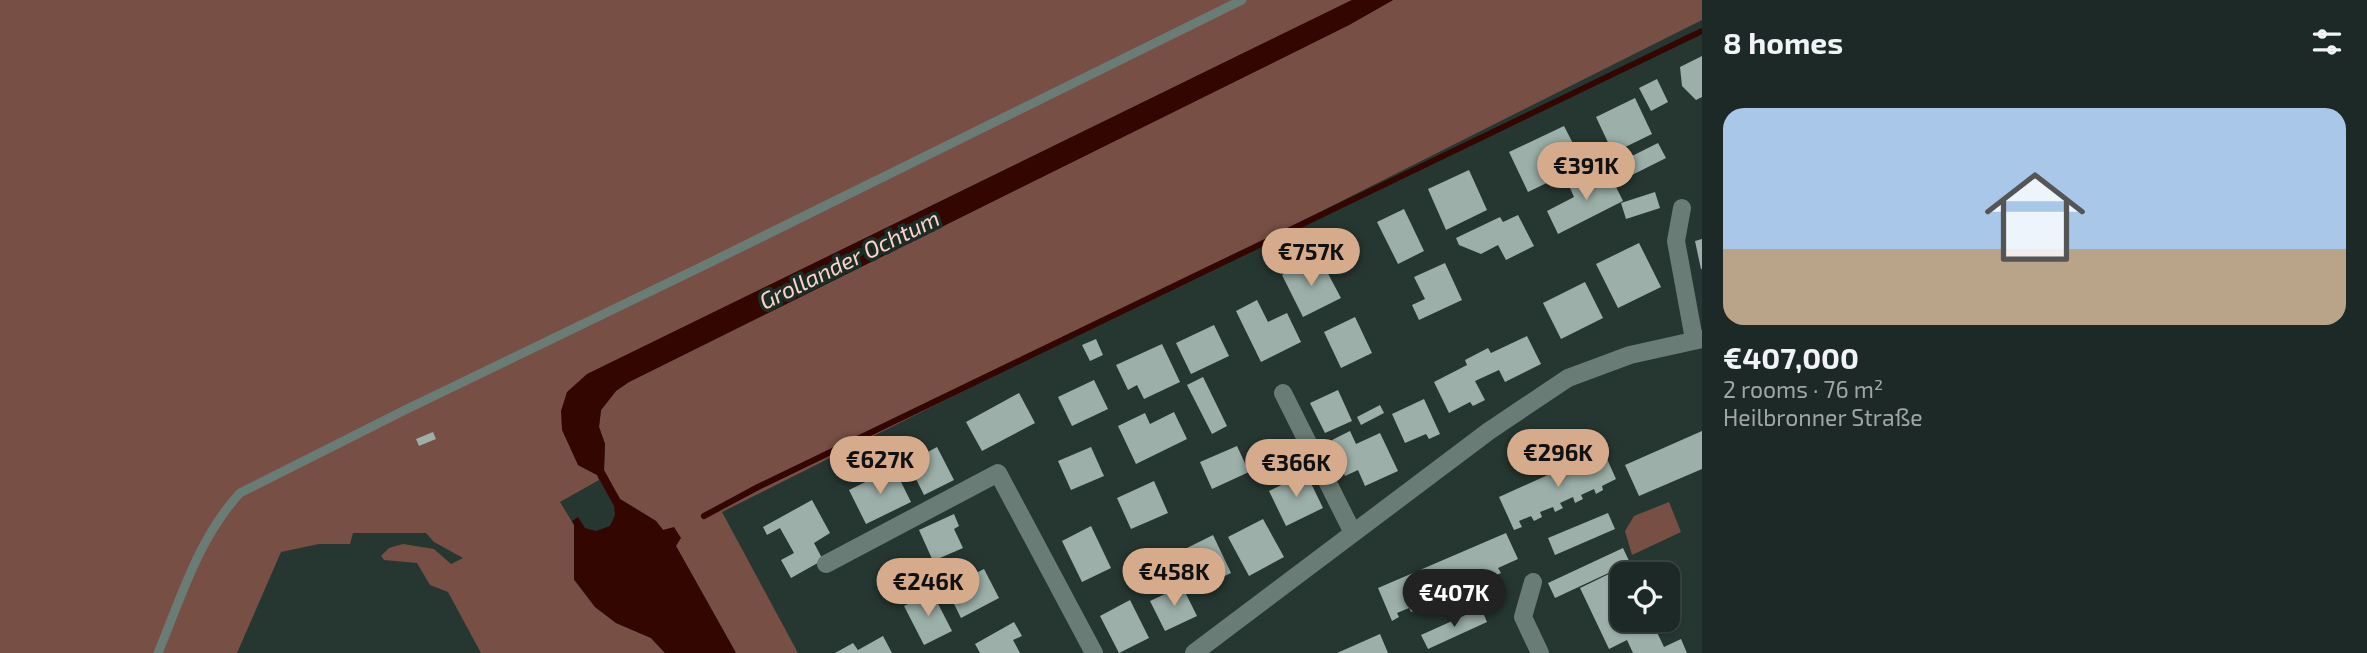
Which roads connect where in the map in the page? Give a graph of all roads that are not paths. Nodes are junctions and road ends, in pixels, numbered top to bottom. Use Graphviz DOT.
graph roads {
  1 [pos="1242,0"];
  2 [pos="1682,208"];
  3 [pos="1698,339"];
  4 [pos="1283,393"];
  5 [pos="1353,533"];
  6 [pos="826,564"];
  7 [pos="1533,582"];
  8 [pos="158,653"];
  9 [pos="1094,653"];
  10 [pos="1194,653"];
  11 [pos="1540,653"];
  1 -- 8 [label="lane"];
  2 -- 3 [label="street"];
  3 -- 5 [label="street"];
  4 -- 5 [label="street"];
  5 -- 10 [label="street"];
  6 -- 9 [label="street"];
  7 -- 11 [label="street"];
}
